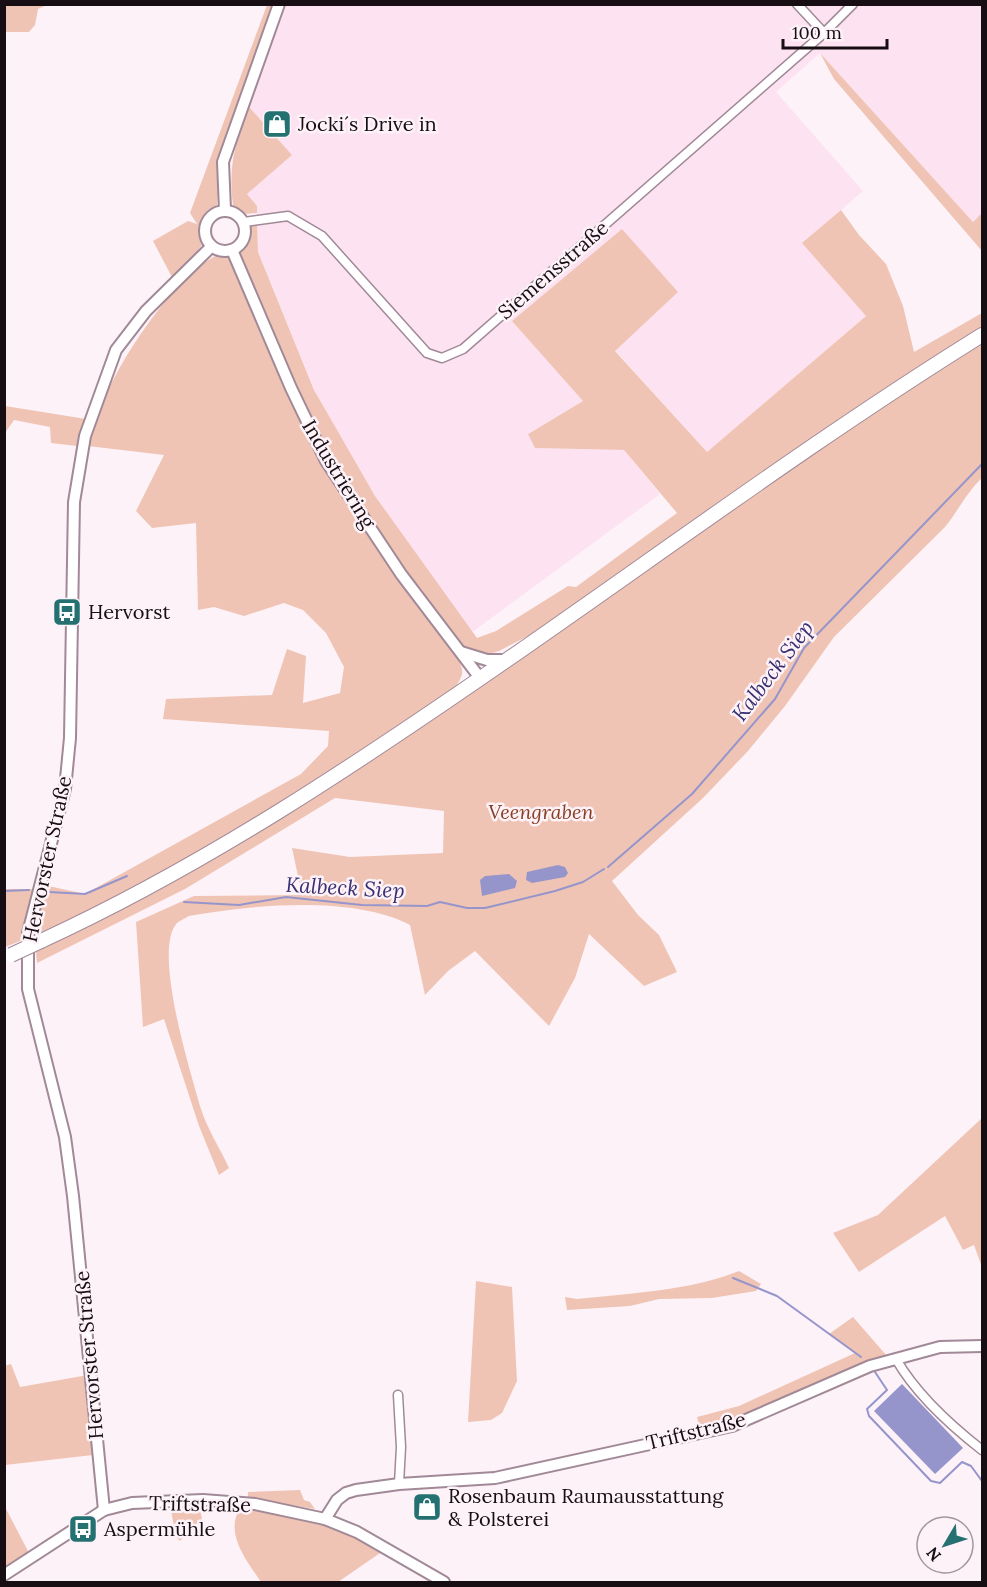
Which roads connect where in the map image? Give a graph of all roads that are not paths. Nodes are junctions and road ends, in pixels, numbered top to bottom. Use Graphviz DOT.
graph roads {
  1 [pos="279,4"];
  2 [pos="796,4"];
  3 [pos="853,4"];
  4 [pos="824,33"];
  5 [pos="225,210"];
  6 [pos="244,222"];
  7 [pos="211,247"];
  8 [pos="232,250"];
  9 [pos="982,335"];
  10 [pos="461,652"];
  11 [pos="507,660"];
  12 [pos="480,678"];
  13 [pos="8,956"];
  14 [pos="982,1346"];
  15 [pos="896,1359"];
  16 [pos="398,1395"];
  17 [pos="982,1450"];
  18 [pos="399,1484"];
  19 [pos="104,1510"];
  20 [pos="325,1519"];
  21 [pos="4,1575"];
  22 [pos="444,1582"];
  1 -- 5 [label="street"];
  2 -- 4 [label="street"];
  3 -- 4 [label="street, Siemensstraße"];
  4 -- 6 [label="street, Siemensstraße"];
  5 -- 6 [label="street"];
  5 -- 7 [label="street"];
  6 -- 8 [label="street"];
  7 -- 8 [label="street"];
  7 -- 19 [label="street, Hervorster Straße"];
  8 -- 10 [label="street, Industriering"];
  9 -- 11 [label="main road"];
  10 -- 11 [label="street"];
  10 -- 12 [label="street, Industriering"];
  11 -- 12 [label="main road"];
  12 -- 13 [label="main road, bridge"];
  14 -- 15 [label="street, Triftstraße"];
  15 -- 17 [label="street"];
  15 -- 18 [label="street, Triftstraße"];
  16 -- 18 [label="street"];
  18 -- 20 [label="street, Triftstraße"];
  19 -- 20 [label="street, Triftstraße"];
  19 -- 21 [label="street, Triftstraße"];
  20 -- 22 [label="street"];
}
